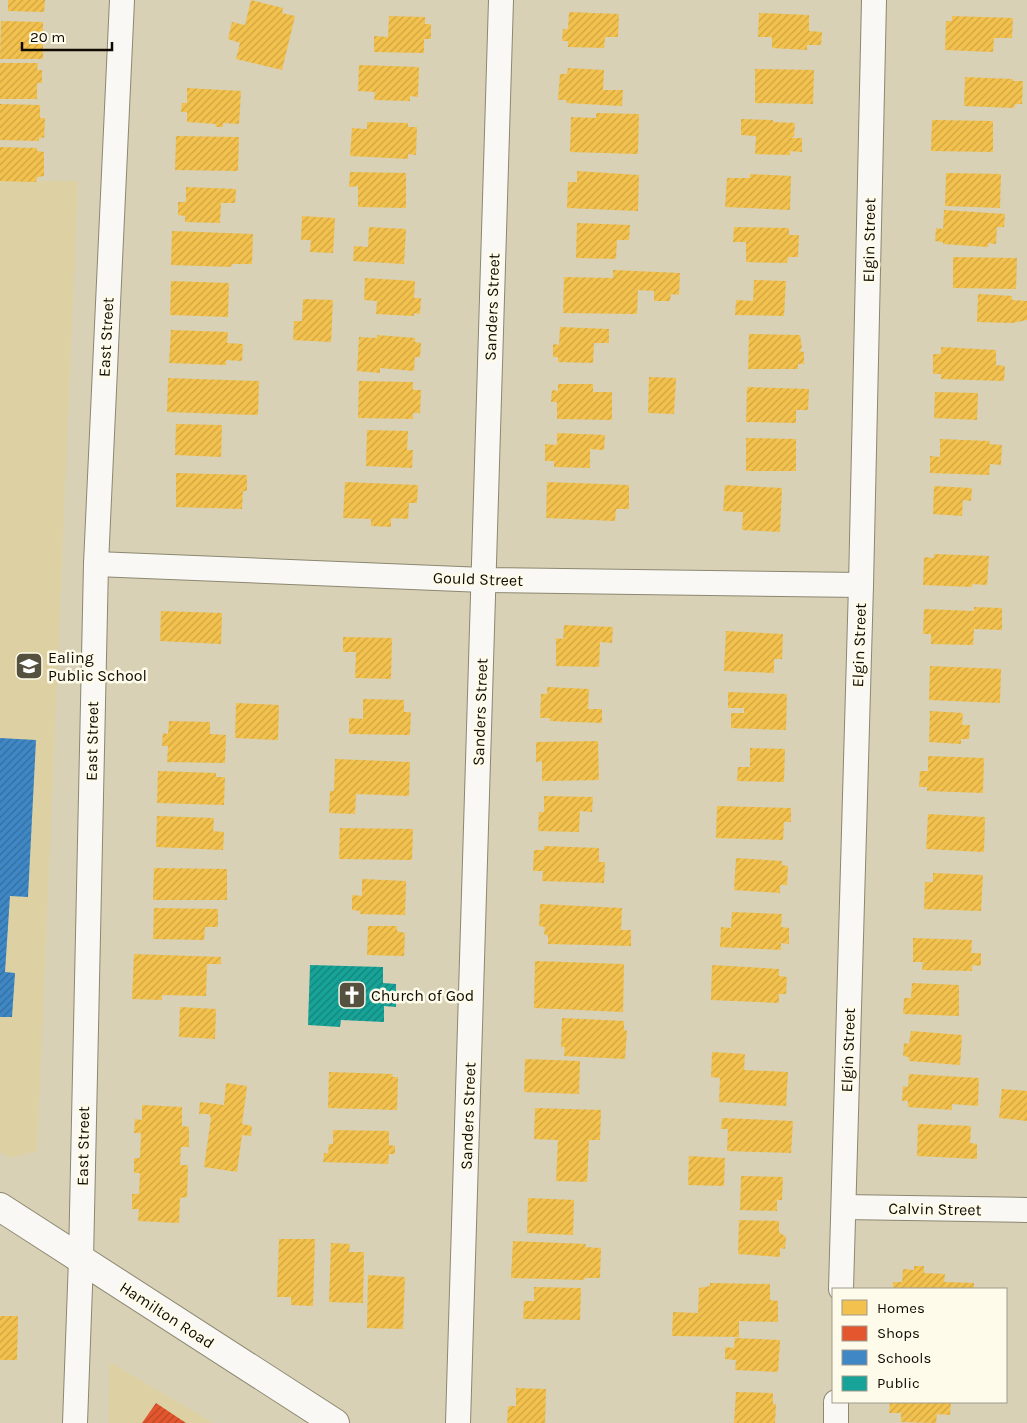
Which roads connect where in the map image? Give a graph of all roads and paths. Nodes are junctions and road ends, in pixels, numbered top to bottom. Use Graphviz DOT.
graph roads {
  1 [pos="122,0"];
  2 [pos="501,0"];
  3 [pos="874,0"];
  4 [pos="96,564"];
  5 [pos="484,580"];
  6 [pos="861,585"];
  7 [pos="0,1207"];
  8 [pos="844,1207"];
  9 [pos="1027,1210"];
  10 [pos="81,1259"];
  11 [pos="840,1288"];
  12 [pos="836,1403"];
  13 [pos="75,1423"];
  14 [pos="335,1423"];
  15 [pos="458,1423"];
  16 [pos="836,1423"];
  1 -- 4 [label="street, East Street"];
  2 -- 5 [label="street, Sanders Street"];
  3 -- 6 [label="street, Elgin Street"];
  4 -- 5 [label="street, Gould Street"];
  4 -- 10 [label="street, East Street"];
  5 -- 6 [label="street, Gould Street"];
  5 -- 15 [label="street, Sanders Street"];
  6 -- 8 [label="street, Elgin Street"];
  7 -- 10 [label="main road, Hamilton Road"];
  8 -- 9 [label="street, Calvin Street"];
  8 -- 11 [label="street, Elgin Street"];
  10 -- 13 [label="street, East Street"];
  10 -- 14 [label="main road, Hamilton Road"];
  12 -- 16 [label="street"];
}
